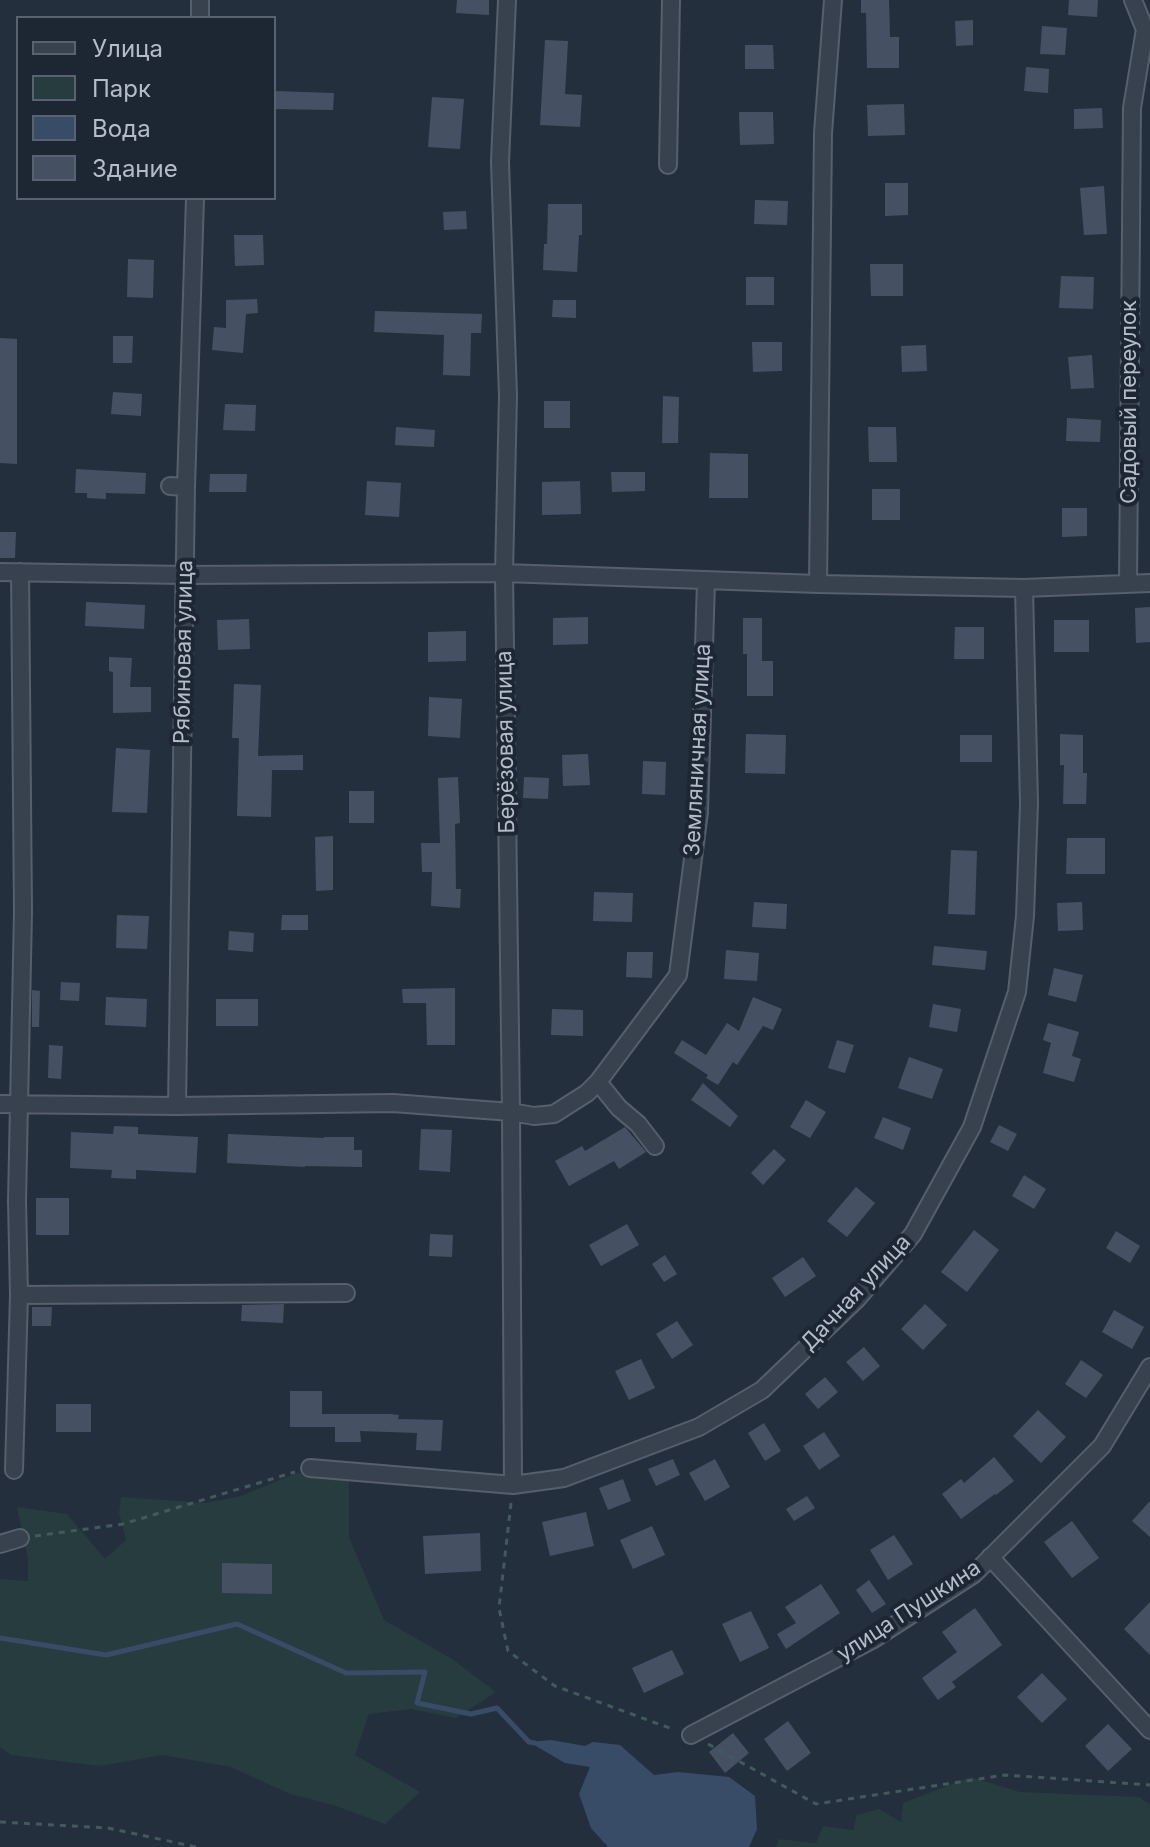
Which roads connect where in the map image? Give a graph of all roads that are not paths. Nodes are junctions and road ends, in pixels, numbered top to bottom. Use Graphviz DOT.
graph roads {
  1 [pos="507,0"];
  2 [pos="671,0"];
  3 [pos="833,0"];
  4 [pos="1133,0"];
  5 [pos="1147,36"];
  6 [pos="668,165"];
  7 [pos="195,200"];
  8 [pos="0,572"];
  9 [pos="20,572"];
  10 [pos="504,573"];
  11 [pos="185,575"];
  12 [pos="706,581"];
  13 [pos="1150,583"];
  14 [pos="818,584"];
  15 [pos="1128,584"];
  16 [pos="1024,588"];
  17 [pos="598,1082"];
  18 [pos="0,1104"];
  19 [pos="20,1105"];
  20 [pos="177,1106"];
  21 [pos="511,1112"];
  22 [pos="655,1146"];
  23 [pos="346,1293"];
  24 [pos="19,1295"];
  25 [pos="1150,1367"];
  26 [pos="310,1468"];
  27 [pos="14,1470"];
  28 [pos="513,1485"];
  29 [pos="20,1538"];
  30 [pos="0,1544"];
  31 [pos="990,1557"];
  32 [pos="1150,1730"];
  33 [pos="691,1735"];
  1 -- 10 [label="street, Берёзовая улица"];
  2 -- 6 [label="street"];
  3 -- 14 [label="street"];
  4 -- 5 [label="street"];
  5 -- 15 [label="street, Садовый переулок"];
  7 -- 11 [label="street, Рябиновая улица"];
  8 -- 9 [label="street"];
  9 -- 11 [label="street"];
  9 -- 19 [label="street"];
  10 -- 11 [label="street"];
  10 -- 12 [label="street"];
  10 -- 21 [label="street, Берёзовая улица"];
  11 -- 20 [label="street, Рябиновая улица"];
  12 -- 14 [label="street"];
  12 -- 17 [label="street, Земляничная улица"];
  13 -- 15 [label="street"];
  14 -- 16 [label="street"];
  15 -- 16 [label="street"];
  16 -- 28 [label="street, Дачная улица"];
  17 -- 21 [label="street, Земляничная улица"];
  17 -- 22 [label="street"];
  18 -- 19 [label="street, Земляничная улица"];
  19 -- 20 [label="street, Земляничная улица"];
  19 -- 24 [label="street"];
  20 -- 21 [label="street, Земляничная улица"];
  21 -- 28 [label="street, Берёзовая улица"];
  23 -- 24 [label="street"];
  24 -- 27 [label="street"];
  25 -- 31 [label="street, улица Пушкина"];
  26 -- 28 [label="street, Дачная улица"];
  29 -- 30 [label="street"];
  31 -- 32 [label="street"];
  31 -- 33 [label="street, улица Пушкина"];
}
